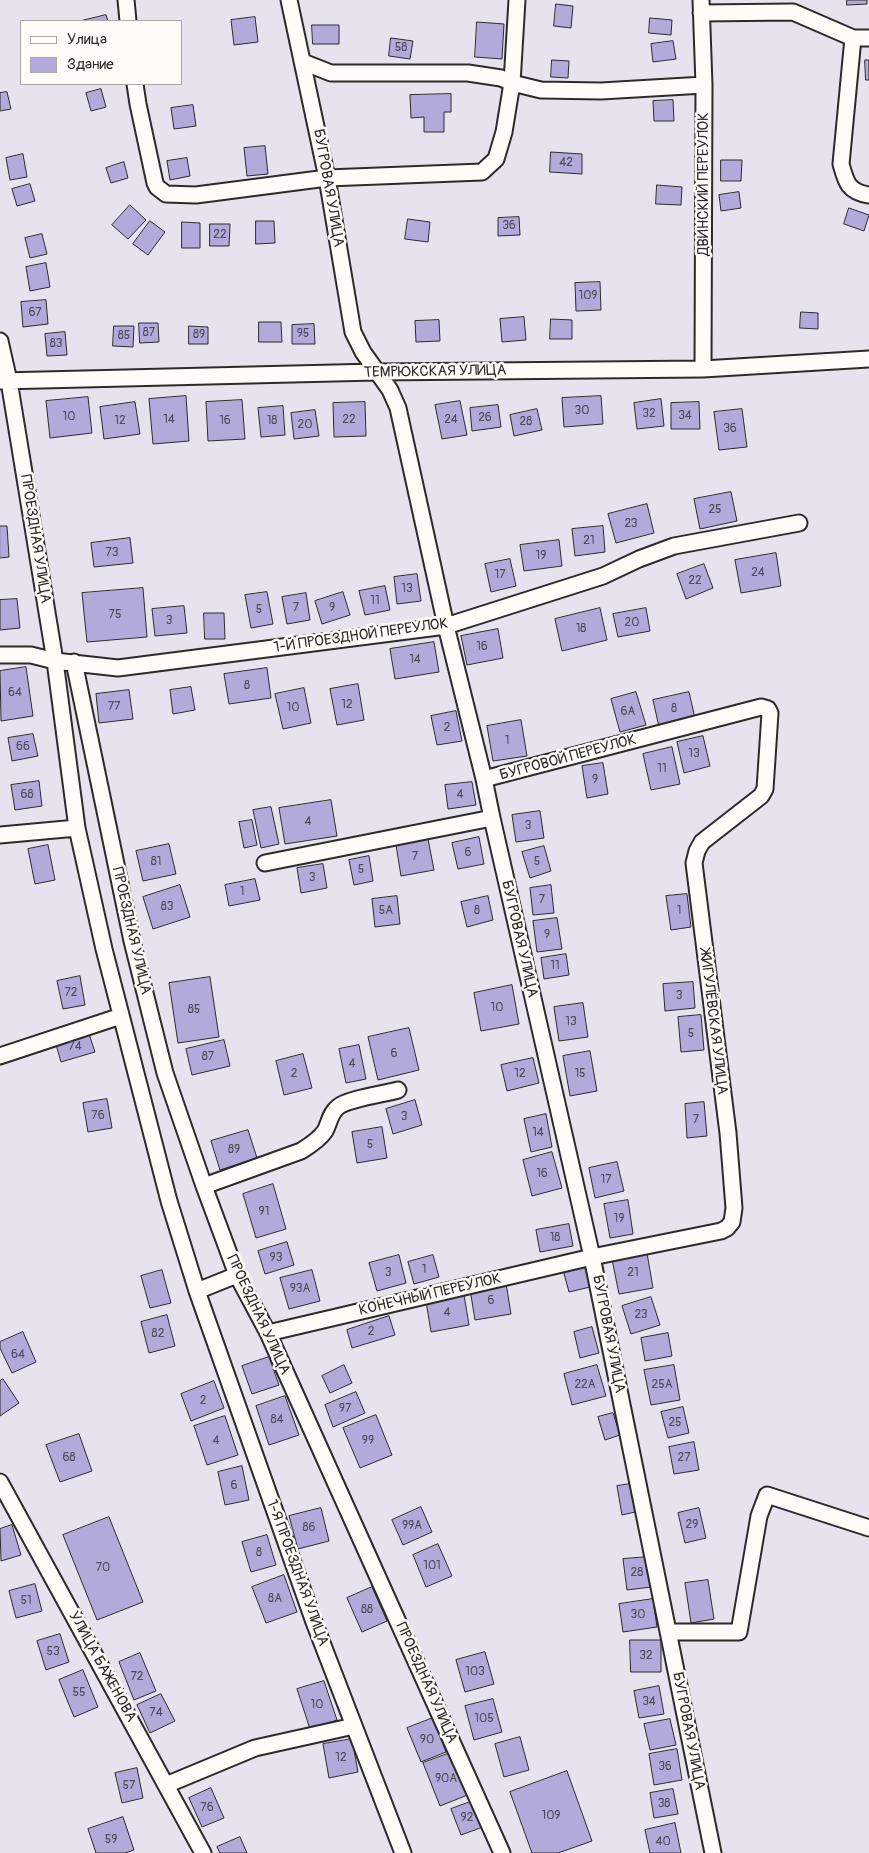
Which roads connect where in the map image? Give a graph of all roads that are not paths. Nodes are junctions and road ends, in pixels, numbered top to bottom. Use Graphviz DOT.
graph roads {
  1 [pos="126,0"];
  2 [pos="289,0"];
  3 [pos="517,0"];
  4 [pos="701,7"];
  5 [pos="128,20"];
  6 [pos="854,38"];
  7 [pos="869,38"];
  8 [pos="303,62"];
  9 [pos="512,83"];
  10 [pos="135,85"];
  11 [pos="704,85"];
  12 [pos="327,178"];
  13 [pos="869,195"];
  14 [pos="0,341"];
  15 [pos="869,359"];
  16 [pos="703,369"];
  17 [pos="376,372"];
  18 [pos="5,381"];
  19 [pos="799,523"];
  20 [pos="446,626"];
  21 [pos="0,655"];
  22 [pos="55,661"];
  23 [pos="74,662"];
  24 [pos="768,709"];
  25 [pos="484,780"];
  26 [pos="492,818"];
  27 [pos="76,828"];
  28 [pos="0,835"];
  29 [pos="265,863"];
  30 [pos="121,1016"];
  31 [pos="0,1056"];
  32 [pos="398,1090"];
  33 [pos="204,1186"];
  34 [pos="592,1257"];
  35 [pos="237,1276"];
  36 [pos="197,1291"];
  37 [pos="268,1332"];
  38 [pos="0,1482"];
  39 [pos="869,1528"];
  40 [pos="668,1632"];
  41 [pos="354,1726"];
  42 [pos="166,1785"];
  43 [pos="203,1853"];
  44 [pos="403,1853"];
  45 [pos="502,1853"];
  46 [pos="712,1853"];
  1 -- 5 [label="street"];
  2 -- 8 [label="street, БУГРОВАЯ УЛИЦА"];
  3 -- 9 [label="street"];
  4 -- 6 [label="street"];
  4 -- 11 [label="street, ДВИНСКИЙ ПЕРЕУЛОК"];
  6 -- 7 [label="street"];
  6 -- 13 [label="street"];
  8 -- 9 [label="street"];
  8 -- 12 [label="street, БУГРОВАЯ УЛИЦА"];
  9 -- 11 [label="street"];
  9 -- 12 [label="street"];
  10 -- 12 [label="street"];
  11 -- 16 [label="street, ДВИНСКИЙ ПЕРЕУЛОК"];
  12 -- 17 [label="street, БУГРОВАЯ УЛИЦА"];
  14 -- 18 [label="street, ПРОЕЗДНАЯ УЛИЦА"];
  15 -- 16 [label="street, ТЕМРЮКСКАЯ УЛИЦА"];
  16 -- 17 [label="street, ТЕМРЮКСКАЯ УЛИЦА"];
  17 -- 18 [label="street, ТЕМРЮКСКАЯ УЛИЦА"];
  17 -- 20 [label="street, БУГРОВАЯ УЛИЦА"];
  18 -- 22 [label="street, ПРОЕЗДНАЯ УЛИЦА"];
  19 -- 20 [label="street, 1-Й ПРОЕЗДНОЙ ПЕРЕУЛОК"];
  20 -- 23 [label="street, 1-Й ПРОЕЗДНОЙ ПЕРЕУЛОК"];
  20 -- 25 [label="street"];
  21 -- 22 [label="street, 1-Й ПРОЕЗДНОЙ ПЕРЕУЛОК"];
  22 -- 23 [label="street, 1-Й ПРОЕЗДНОЙ ПЕРЕУЛОК"];
  22 -- 27 [label="street, ПРОЕЗДНАЯ УЛИЦА"];
  23 -- 33 [label="street, ПРОЕЗДНАЯ УЛИЦА"];
  24 -- 25 [label="street, БУГРОВОЙ ПЕРЕУЛОК"];
  24 -- 34 [label="street, ЖИГУЛЁВСКАЯ УЛИЦА"];
  25 -- 26 [label="street, БУГРОВОЙ ПЕРЕУЛОК"];
  26 -- 29 [label="street"];
  26 -- 34 [label="street, БУГРОВАЯ УЛИЦА"];
  27 -- 28 [label="street"];
  27 -- 30 [label="street, ПРОЕЗДНАЯ УЛИЦА"];
  30 -- 31 [label="street"];
  30 -- 36 [label="street, ПРОЕЗДНАЯ УЛИЦА"];
  32 -- 33 [label="street"];
  33 -- 35 [label="street, ПРОЕЗДНАЯ УЛИЦА"];
  34 -- 37 [label="street, КОНЕЧНЫЙ ПЕРЕУЛОК"];
  34 -- 40 [label="street, БУГРОВАЯ УЛИЦА"];
  35 -- 36 [label="street"];
  35 -- 37 [label="street, ПРОЕЗДНАЯ УЛИЦА"];
  36 -- 41 [label="street, 1-Я ПРОЕЗДНАЯ УЛИЦА"];
  37 -- 45 [label="street, ПРОЕЗДНАЯ УЛИЦА"];
  38 -- 42 [label="street, УЛИЦА БАЖЕНОВА"];
  39 -- 40 [label="street"];
  40 -- 46 [label="street, БУГРОВАЯ УЛИЦА"];
  41 -- 42 [label="street"];
  41 -- 44 [label="street, 1-Я ПРОЕЗДНАЯ УЛИЦА"];
  42 -- 43 [label="street, УЛИЦА БАЖЕНОВА"];
}
